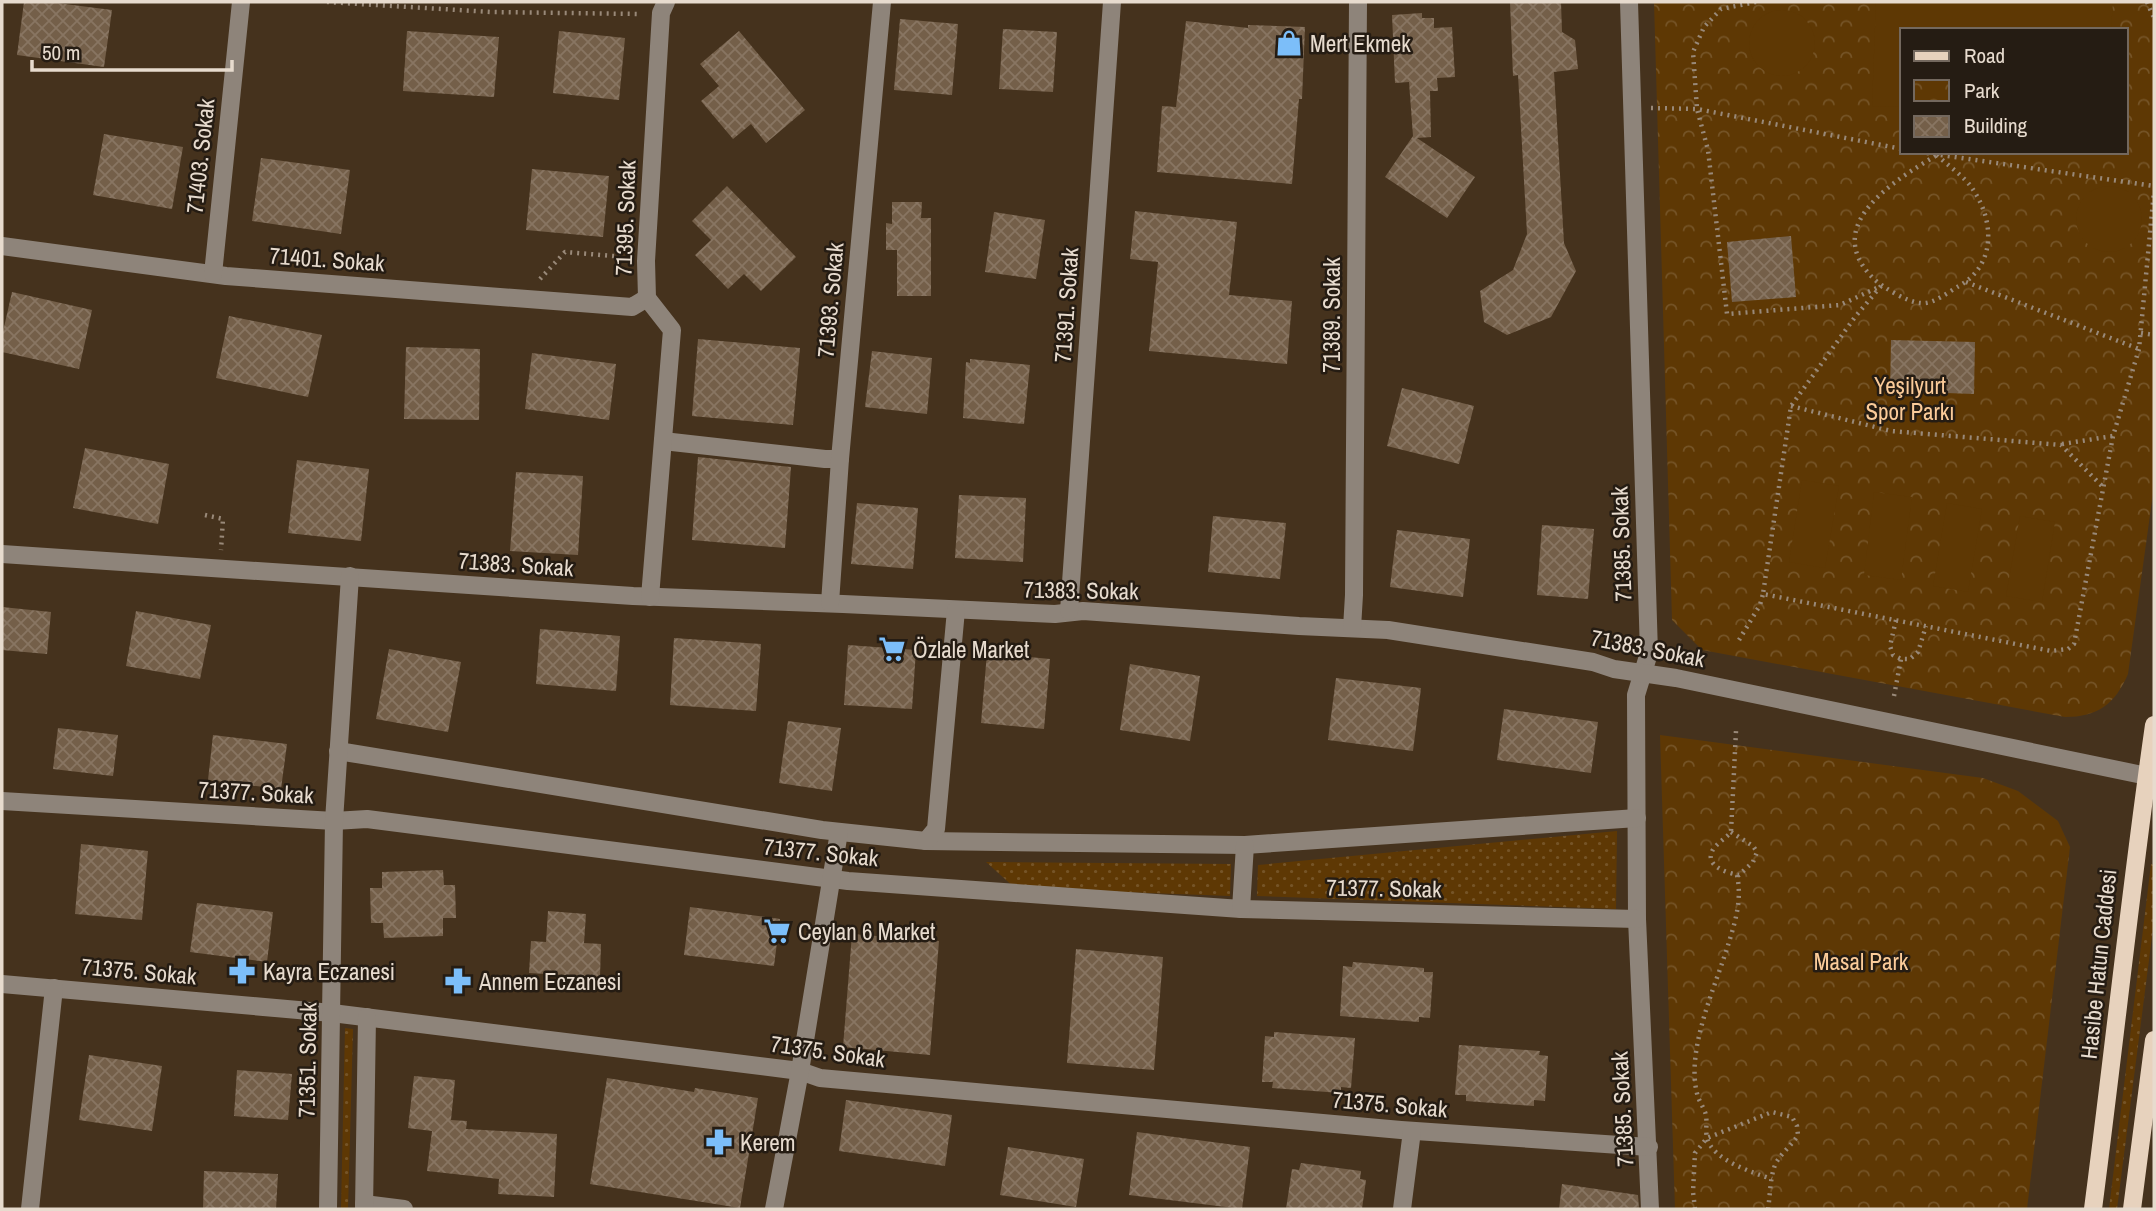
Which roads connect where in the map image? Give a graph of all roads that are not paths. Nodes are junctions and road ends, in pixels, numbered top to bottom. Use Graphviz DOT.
graph roads {
  1 [pos="241,2"];
  2 [pos="666,2"];
  3 [pos="883,2"];
  4 [pos="1112,2"];
  5 [pos="1358,2"];
  6 [pos="1629,2"];
  7 [pos="2,246"];
  8 [pos="213,274"];
  9 [pos="647,299"];
  10 [pos="663,441"];
  11 [pos="840,458"];
  12 [pos="2,554"];
  13 [pos="350,576"];
  14 [pos="650,597"];
  15 [pos="830,603"];
  16 [pos="956,610"];
  17 [pos="1069,611"];
  18 [pos="1352,628"];
  19 [pos="1642,675"];
  20 [pos="2154,725"];
  21 [pos="338,751"];
  22 [pos="2147,776"];
  23 [pos="2,802"];
  24 [pos="1637,818"];
  25 [pos="334,821"];
  26 [pos="839,832"];
  27 [pos="926,841"];
  28 [pos="1245,845"];
  29 [pos="832,880"];
  30 [pos="1241,909"];
  31 [pos="1637,919"];
  32 [pos="2,984"];
  33 [pos="54,988"];
  34 [pos="332,1013"];
  35 [pos="367,1017"];
  36 [pos="2154,1040"];
  37 [pos="800,1071"];
  38 [pos="2148,1126"];
  39 [pos="1412,1131"];
  40 [pos="1649,1147"];
  41 [pos="364,1207"];
  42 [pos="30,1209"];
  43 [pos="328,1209"];
  44 [pos="404,1209"];
  45 [pos="774,1209"];
  46 [pos="1402,1209"];
  47 [pos="1650,1209"];
  48 [pos="2093,1209"];
  49 [pos="2132,1209"];
  1 -- 8 [label="street, 71403. Sokak"];
  2 -- 9 [label="street, 71395. Sokak"];
  3 -- 11 [label="street, 71393. Sokak"];
  4 -- 17 [label="street, 71391. Sokak"];
  5 -- 18 [label="street, 71389. Sokak"];
  6 -- 19 [label="street, 71385. Sokak"];
  7 -- 8 [label="street, 71401. Sokak"];
  8 -- 9 [label="street, 71401. Sokak"];
  9 -- 10 [label="street, 71395. Sokak"];
  10 -- 11 [label="street"];
  10 -- 14 [label="street, 71395. Sokak"];
  11 -- 15 [label="street, 71393. Sokak"];
  12 -- 13 [label="street, 71383. Sokak"];
  13 -- 14 [label="street, 71383. Sokak"];
  13 -- 21 [label="street, 71351. Sokak"];
  14 -- 15 [label="street, 71383. Sokak"];
  15 -- 16 [label="street, 71383. Sokak"];
  16 -- 17 [label="street, 71383. Sokak"];
  16 -- 27 [label="street"];
  17 -- 18 [label="street, 71383. Sokak"];
  18 -- 19 [label="street, 71383. Sokak"];
  19 -- 22 [label="street, 71383. Sokak"];
  19 -- 24 [label="street, 71385. Sokak"];
  20 -- 22 [label="main road, Hasibe Hatun Caddesi"];
  21 -- 25 [label="street, 71351. Sokak"];
  21 -- 26 [label="street, 71377. Sokak"];
  22 -- 48 [label="main road, Hasibe Hatun Caddesi"];
  23 -- 25 [label="street, 71377. Sokak"];
  24 -- 28 [label="street, 71377. Sokak"];
  24 -- 31 [label="street, 71385. Sokak"];
  25 -- 29 [label="street, 71377. Sokak"];
  25 -- 34 [label="street, 71351. Sokak"];
  26 -- 27 [label="street, 71377. Sokak"];
  26 -- 29 [label="street"];
  27 -- 28 [label="street, 71377. Sokak"];
  28 -- 30 [label="street"];
  29 -- 30 [label="street, 71377. Sokak"];
  29 -- 37 [label="street"];
  30 -- 31 [label="street, 71377. Sokak"];
  31 -- 40 [label="street, 71385. Sokak"];
  32 -- 33 [label="street, 71375. Sokak"];
  33 -- 34 [label="street, 71375. Sokak"];
  33 -- 42 [label="street"];
  34 -- 35 [label="street, 71375. Sokak"];
  34 -- 43 [label="street, 71351. Sokak"];
  35 -- 37 [label="street, 71375. Sokak"];
  35 -- 41 [label="street"];
  36 -- 38 [label="main road"];
  37 -- 39 [label="street, 71375. Sokak"];
  37 -- 45 [label="street"];
  38 -- 49 [label="main road"];
  39 -- 40 [label="street, 71375. Sokak"];
  39 -- 46 [label="street"];
  40 -- 47 [label="street, 71385. Sokak"];
  41 -- 44 [label="street"];
}
